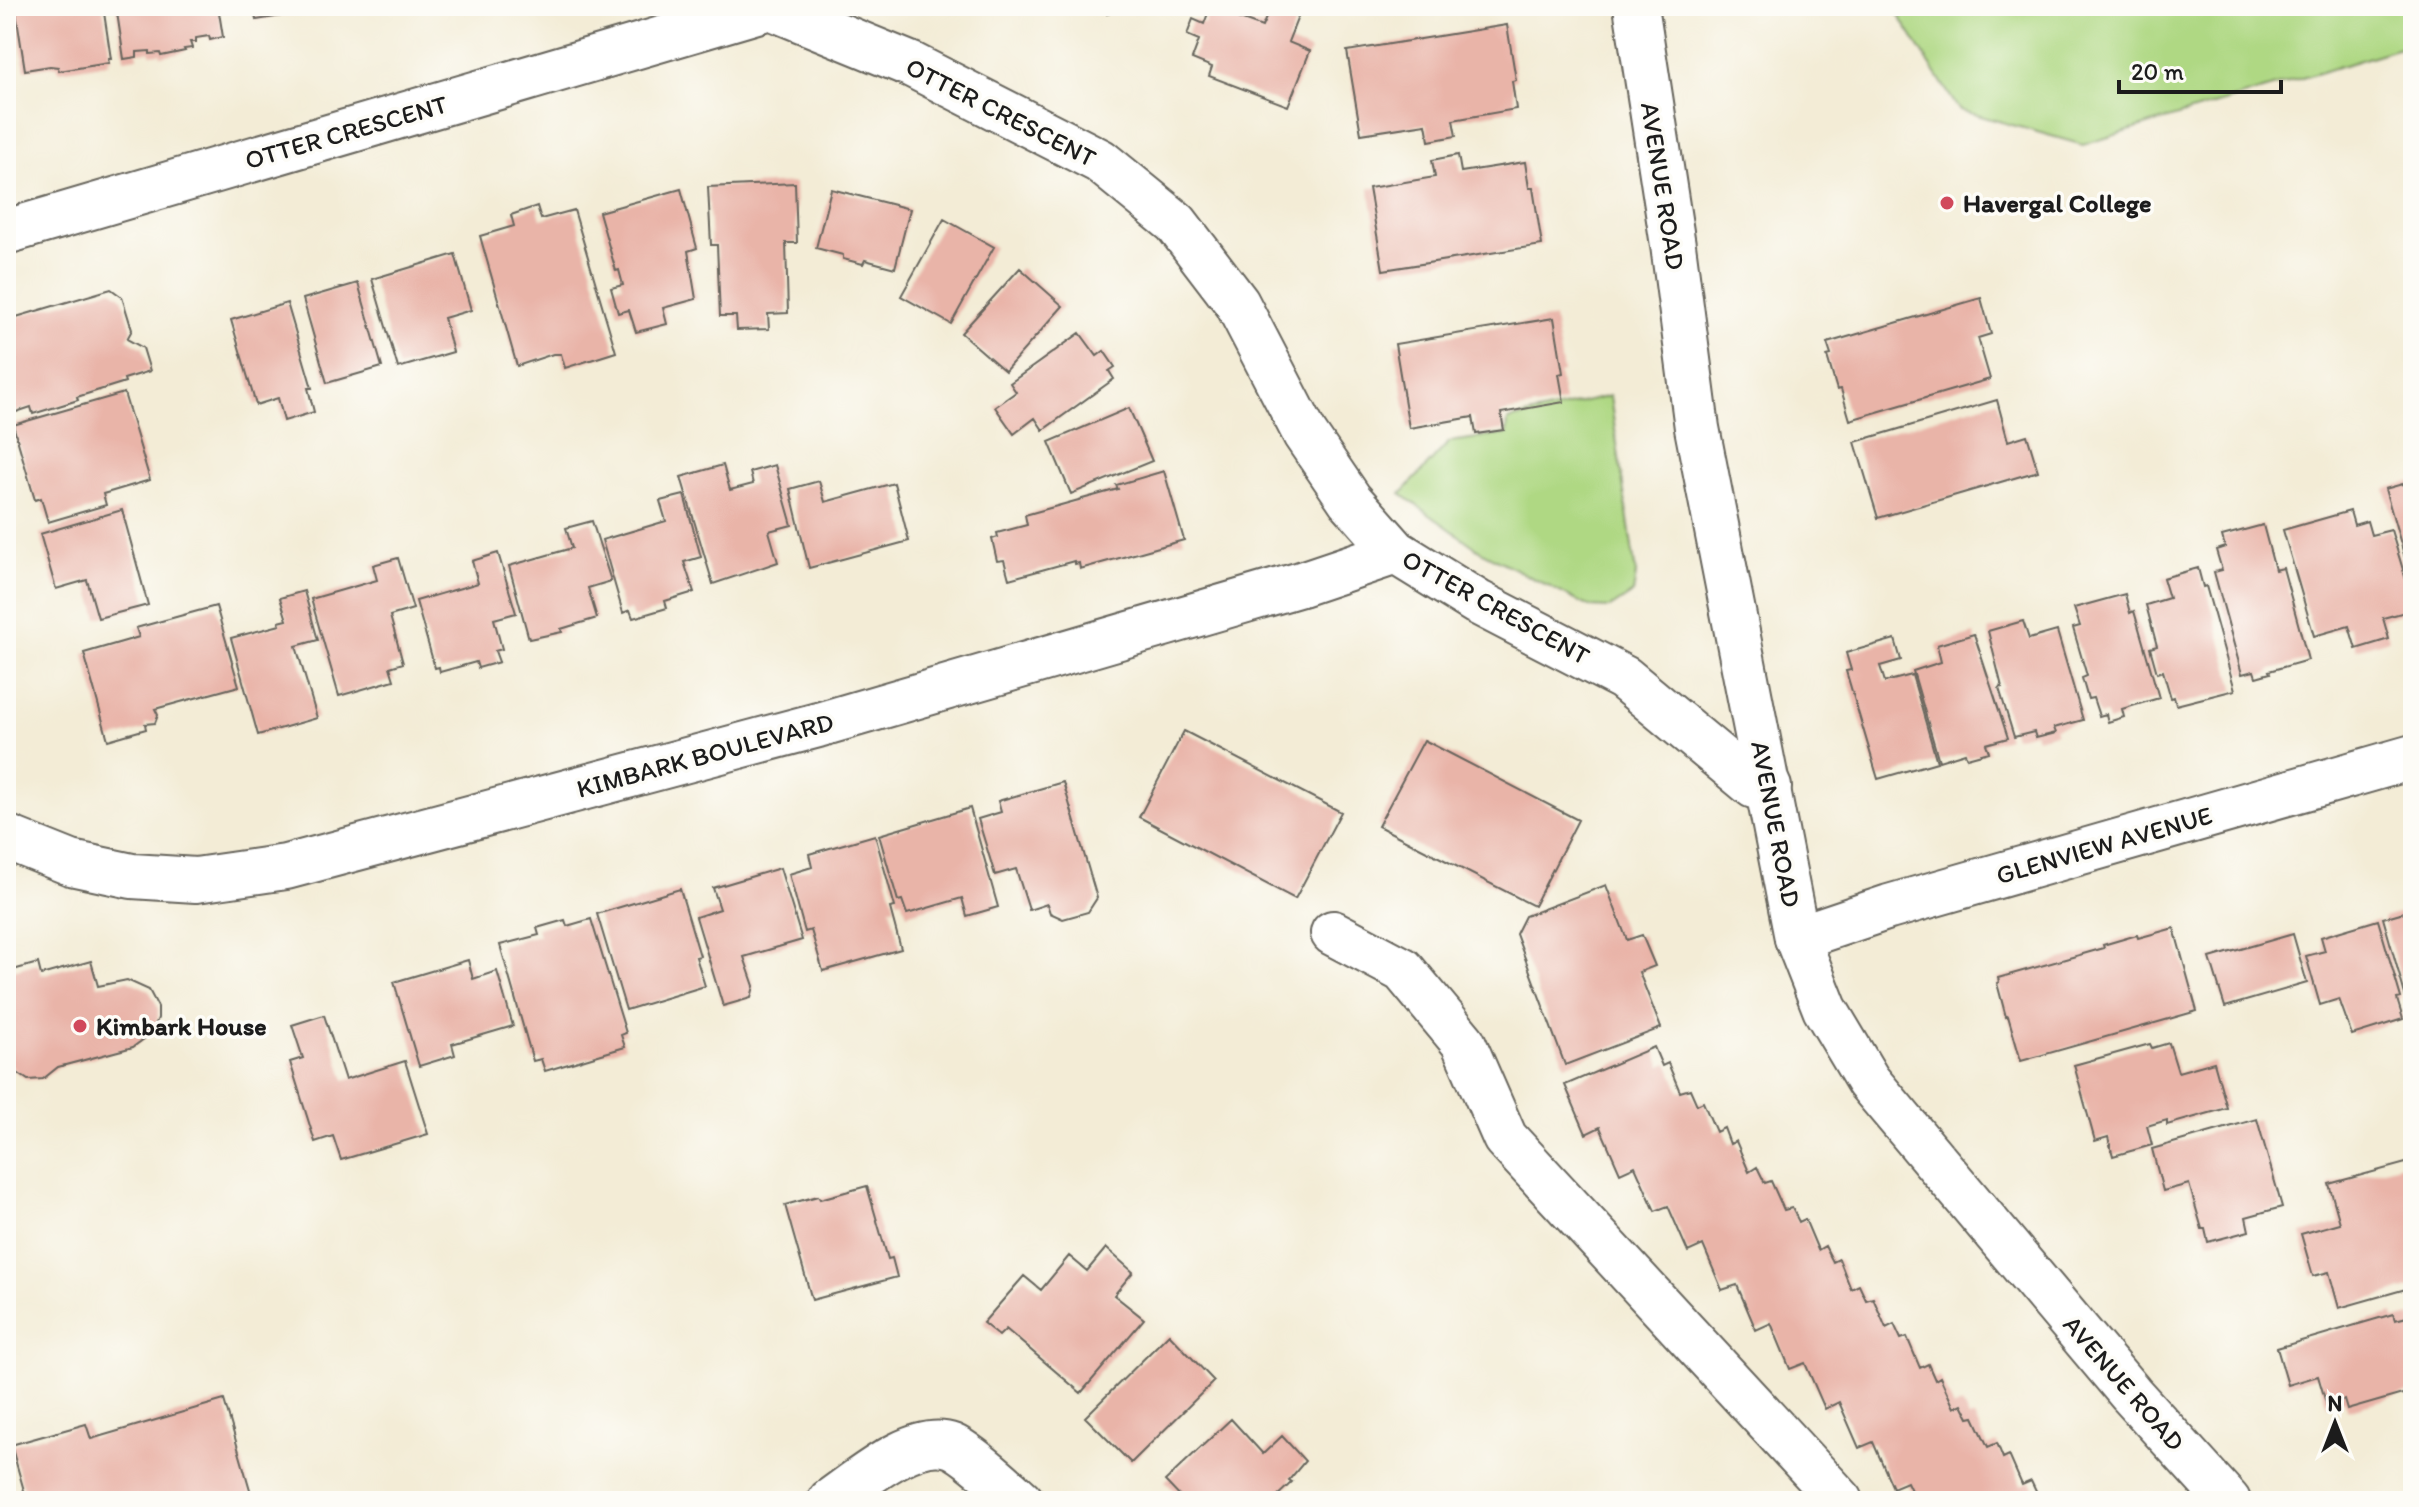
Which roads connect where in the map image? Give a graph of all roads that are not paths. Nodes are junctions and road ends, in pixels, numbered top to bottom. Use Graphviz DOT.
graph roads {
  1 [pos="1636,6"];
  2 [pos="770,7"];
  3 [pos="6,232"];
  4 [pos="1396,552"];
  5 [pos="2413,757"];
  6 [pos="1769,787"];
  7 [pos="6,837"];
  8 [pos="1333,933"];
  9 [pos="1797,938"];
  10 [pos="830,1501"];
  11 [pos="1021,1501"];
  12 [pos="1841,1501"];
  13 [pos="2228,1501"];
  1 -- 6 [label="street, AVENUE ROAD"];
  2 -- 3 [label="street, OTTER CRESCENT"];
  2 -- 4 [label="street, OTTER CRESCENT"];
  4 -- 6 [label="street, OTTER CRESCENT"];
  4 -- 7 [label="street, KIMBARK BOULEVARD"];
  5 -- 9 [label="street, GLENVIEW AVENUE"];
  6 -- 9 [label="street, AVENUE ROAD"];
  8 -- 12 [label="street"];
  9 -- 13 [label="street, AVENUE ROAD"];
  10 -- 11 [label="street"];
}
